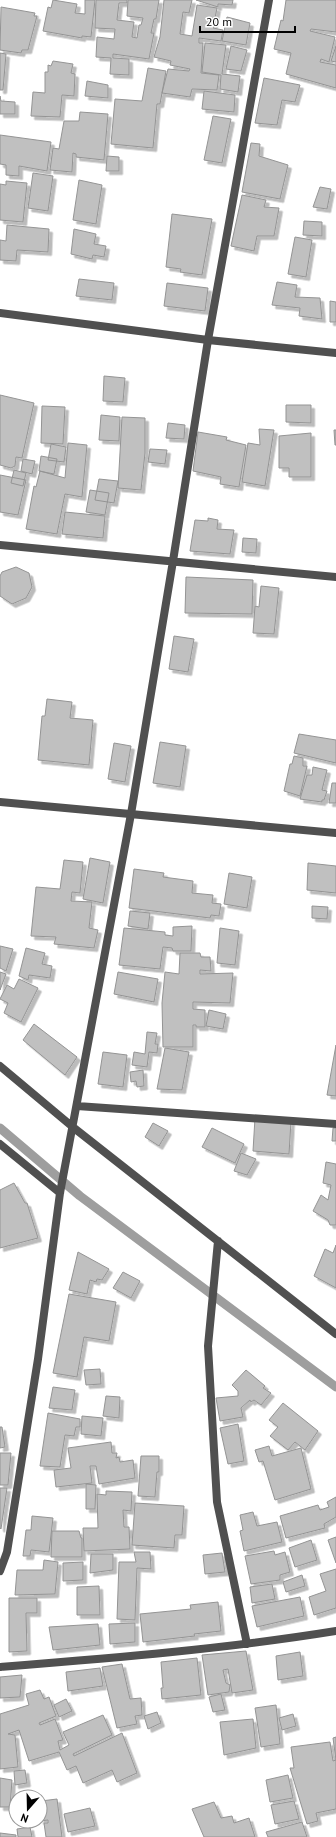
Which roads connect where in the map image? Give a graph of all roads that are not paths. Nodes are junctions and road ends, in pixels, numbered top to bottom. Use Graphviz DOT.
graph roads {
  1 [pos="270,0"];
  2 [pos="0,312"];
  3 [pos="208,340"];
  4 [pos="336,353"];
  5 [pos="0,545"];
  6 [pos="174,561"];
  7 [pos="336,577"];
  8 [pos="0,802"];
  9 [pos="131,814"];
  10 [pos="336,833"];
  11 [pos="0,1066"];
  12 [pos="77,1106"];
  13 [pos="336,1124"];
  14 [pos="74,1128"];
  15 [pos="0,1144"];
  16 [pos="60,1193"];
  17 [pos="218,1242"];
  18 [pos="321,1323"];
  19 [pos="336,1326"];
  20 [pos="336,1334"];
  21 [pos="0,1571"];
  22 [pos="336,1631"];
  23 [pos="247,1644"];
  24 [pos="0,1666"];
  1 -- 3 [label="street"];
  2 -- 3 [label="street"];
  3 -- 4 [label="street"];
  3 -- 6 [label="street"];
  5 -- 6 [label="street"];
  6 -- 7 [label="street"];
  6 -- 9 [label="street"];
  8 -- 9 [label="street"];
  9 -- 10 [label="street"];
  9 -- 12 [label="street"];
  11 -- 14 [label="street"];
  12 -- 13 [label="street"];
  12 -- 14 [label="street"];
  14 -- 16 [label="street"];
  14 -- 17 [label="street"];
  15 -- 16 [label="street"];
  16 -- 21 [label="street"];
  17 -- 18 [label="street"];
  17 -- 23 [label="street"];
  18 -- 19 [label="street"];
  18 -- 20 [label="street"];
  22 -- 23 [label="street"];
  23 -- 24 [label="street"];
}
